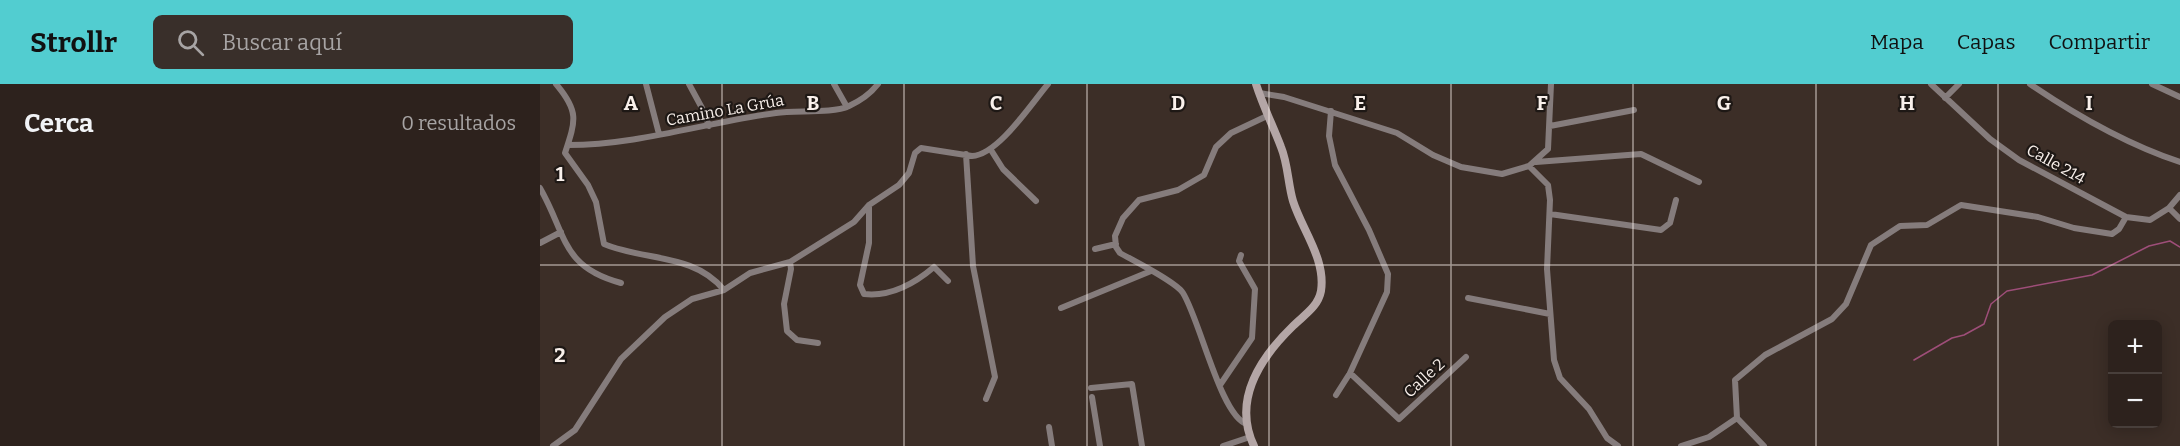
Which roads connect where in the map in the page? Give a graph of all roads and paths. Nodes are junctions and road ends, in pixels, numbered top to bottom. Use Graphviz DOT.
graph roads {
  1 [pos="556,84"];
  2 [pos="646,84"];
  3 [pos="689,84"];
  4 [pos="834,84"];
  5 [pos="878,84"];
  6 [pos="1048,84"];
  7 [pos="1256,84"];
  8 [pos="1551,84"];
  9 [pos="1930,84"];
  10 [pos="1959,84"];
  11 [pos="2030,84"];
  12 [pos="2152,84"];
  13 [pos="1259,93"];
  14 [pos="2180,97"];
  15 [pos="1945,98"];
  16 [pos="848,107"];
  17 [pos="1634,110"];
  18 [pos="1331,111"];
  19 [pos="1267,116"];
  20 [pos="709,126"];
  21 [pos="1550,126"];
  22 [pos="659,134"];
  23 [pos="568,145"];
  24 [pos="991,150"];
  25 [pos="966,154"];
  26 [pos="2180,162"];
  27 [pos="1532,164"];
  28 [pos="1699,182"];
  29 [pos="540,188"];
  30 [pos="2180,195"];
  31 [pos="1676,200"];
  32 [pos="1036,201"];
  33 [pos="869,205"];
  34 [pos="2169,208"];
  35 [pos="1550,214"];
  36 [pos="2126,217"];
  37 [pos="2180,219"];
  38 [pos="561,232"];
  39 [pos="540,243"];
  40 [pos="1116,244"];
  41 [pos="1095,249"];
  42 [pos="1241,255"];
  43 [pos="789,262"];
  44 [pos="1151,271"];
  45 [pos="948,281"];
  46 [pos="621,284"];
  47 [pos="724,290"];
  48 [pos="1468,298"];
  49 [pos="1061,308"];
  50 [pos="1550,314"];
  51 [pos="818,344"];
  52 [pos="1466,357"];
  53 [pos="1350,373"];
  54 [pos="1220,385"];
  55 [pos="1091,388"];
  56 [pos="1336,395"];
  57 [pos="1092,397"];
  58 [pos="986,399"];
  59 [pos="1737,418"];
  60 [pos="1247,424"];
  61 [pos="1049,427"];
  62 [pos="1252,442"];
  63 [pos="553,446"];
  64 [pos="1052,446"];
  65 [pos="1100,446"];
  66 [pos="1142,446"];
  67 [pos="1223,446"];
  68 [pos="1618,446"];
  69 [pos="1682,446"];
  70 [pos="1764,446"];
  1 -- 23 [label="street"];
  2 -- 22 [label="street"];
  3 -- 20 [label="street"];
  4 -- 16 [label="street"];
  5 -- 16 [label="street, Camino La Grúa"];
  6 -- 24 [label="street"];
  7 -- 13 [label="street"];
  8 -- 21 [label="street"];
  9 -- 15 [label="street, Calle 214"];
  10 -- 15 [label="street"];
  11 -- 26 [label="street"];
  12 -- 14 [label="street"];
  13 -- 18 [label="street"];
  13 -- 19 [label="street"];
  15 -- 36 [label="street, Calle 214"];
  16 -- 20 [label="street, Camino La Grúa"];
  17 -- 21 [label="street"];
  18 -- 27 [label="street"];
  18 -- 53 [label="street"];
  19 -- 40 [label="street"];
  19 -- 60 [label="street"];
  20 -- 22 [label="street, Camino La Grúa"];
  21 -- 27 [label="street"];
  22 -- 23 [label="street, Camino La Grúa"];
  23 -- 47 [label="street"];
  24 -- 25 [label="street"];
  24 -- 32 [label="street"];
  25 -- 33 [label="street"];
  25 -- 58 [label="street"];
  27 -- 28 [label="street"];
  27 -- 35 [label="street"];
  29 -- 38 [label="street"];
  30 -- 34 [label="street, Calle 214"];
  31 -- 35 [label="street"];
  33 -- 43 [label="street"];
  33 -- 45 [label="street"];
  34 -- 36 [label="street, Calle 214"];
  34 -- 37 [label="street"];
  35 -- 50 [label="street"];
  36 -- 59 [label="street"];
  38 -- 39 [label="street"];
  38 -- 46 [label="street"];
  40 -- 41 [label="street"];
  40 -- 44 [label="street"];
  42 -- 54 [label="street"];
  43 -- 47 [label="street"];
  43 -- 51 [label="street"];
  44 -- 49 [label="street"];
  44 -- 54 [label="street"];
  47 -- 63 [label="street"];
  48 -- 50 [label="street"];
  50 -- 68 [label="street"];
  52 -- 53 [label="street, Calle 2"];
  53 -- 56 [label="street"];
  54 -- 60 [label="street"];
  55 -- 66 [label="street"];
  57 -- 65 [label="street"];
  59 -- 69 [label="street"];
  59 -- 70 [label="street"];
  60 -- 62 [label="street"];
  61 -- 64 [label="street"];
  62 -- 67 [label="street"];
}
